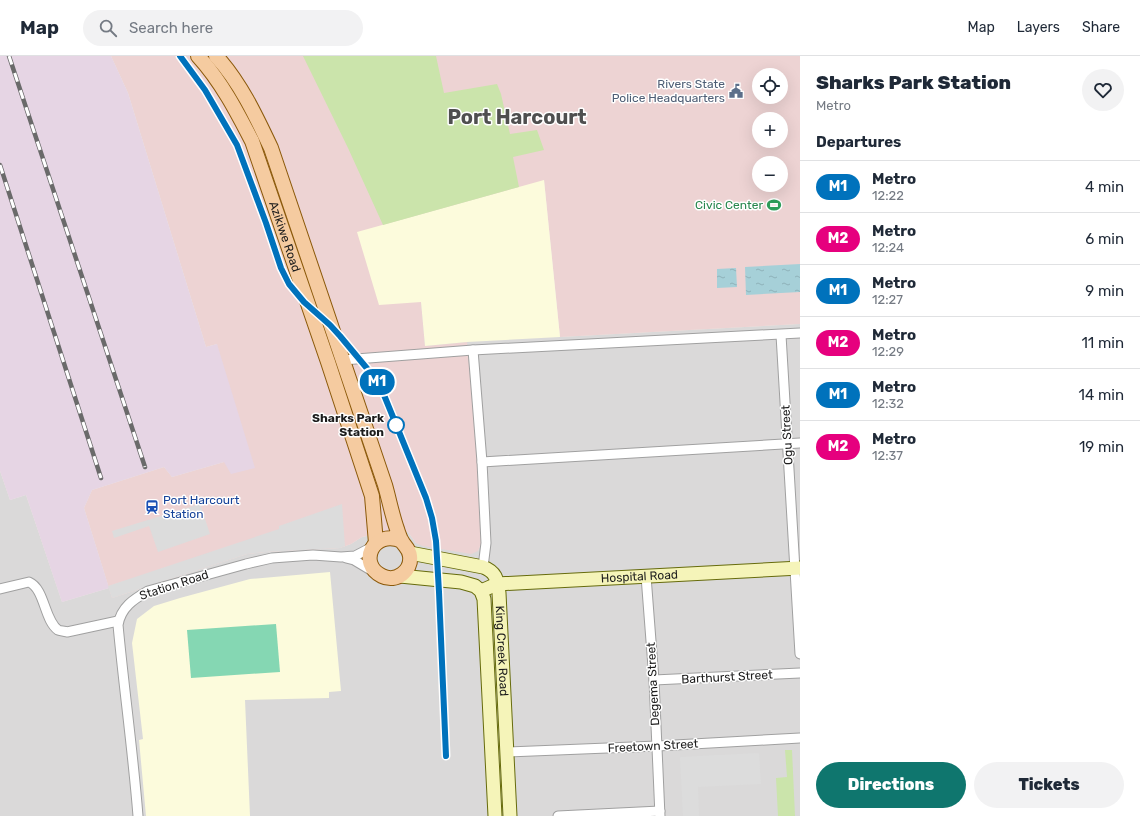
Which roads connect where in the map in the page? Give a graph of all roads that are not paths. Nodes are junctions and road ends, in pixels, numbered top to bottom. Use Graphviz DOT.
graph roads {
  1 [pos="198,56"];
  2 [pos="216,56"];
  3 [pos="800,334"];
  4 [pos="781,335"];
  5 [pos="473,350"];
  6 [pos="343,360"];
  7 [pos="788,443"];
  8 [pos="800,443"];
  9 [pos="482,462"];
  10 [pos="402,541"];
  11 [pos="375,545"];
  12 [pos="410,553"];
  13 [pos="341,557"];
  14 [pos="483,567"];
  15 [pos="797,569"];
  16 [pos="376,573"];
  17 [pos="400,576"];
  18 [pos="646,576"];
  19 [pos="497,584"];
  20 [pos="0,589"];
  21 [pos="481,591"];
  22 [pos="118,621"];
  23 [pos="800,654"];
  24 [pos="800,673"];
  25 [pos="654,680"];
  26 [pos="800,738"];
  27 [pos="657,746"];
  28 [pos="507,752"];
  29 [pos="660,814"];
  30 [pos="138,816"];
  31 [pos="496,816"];
  32 [pos="510,816"];
  33 [pos="558,816"];
  1 -- 11 [label="main road, Azikiwe Road"];
  2 -- 6 [label="main road, Azikiwe Road"];
  3 -- 4 [label="street"];
  4 -- 5 [label="street"];
  4 -- 7 [label="street, Ogu Street"];
  5 -- 6 [label="street"];
  5 -- 9 [label="street"];
  6 -- 10 [label="main road, Azikiwe Road"];
  7 -- 8 [label="street"];
  7 -- 9 [label="street"];
  7 -- 15 [label="street, Ogu Street"];
  9 -- 14 [label="street"];
  10 -- 11 [label="main road"];
  10 -- 12 [label="main road"];
  11 -- 13 [label="street, Station Road"];
  11 -- 16 [label="main road"];
  12 -- 14 [label="street"];
  12 -- 17 [label="main road"];
  13 -- 16 [label="street, Station Road"];
  13 -- 22 [label="street, Station Road"];
  14 -- 19 [label="street"];
  15 -- 18 [label="street, Hospital Road"];
  15 -- 23 [label="street, Ogu Street"];
  16 -- 17 [label="main road"];
  17 -- 21 [label="street, King Creek Road"];
  18 -- 19 [label="street, Hospital Road"];
  18 -- 25 [label="street, Degema Street"];
  19 -- 21 [label="street, Hospital Road"];
  19 -- 28 [label="street, King Creek Road"];
  20 -- 22 [label="street"];
  21 -- 31 [label="street, King Creek Road"];
  22 -- 30 [label="street"];
  24 -- 25 [label="street, Barthurst Street"];
  25 -- 27 [label="street, Degema Street"];
  26 -- 27 [label="street, Freetown Street"];
  27 -- 28 [label="street, Freetown Street"];
  27 -- 29 [label="street, Degema Street"];
  28 -- 32 [label="street, King Creek Road"];
  29 -- 33 [label="street"];
}
